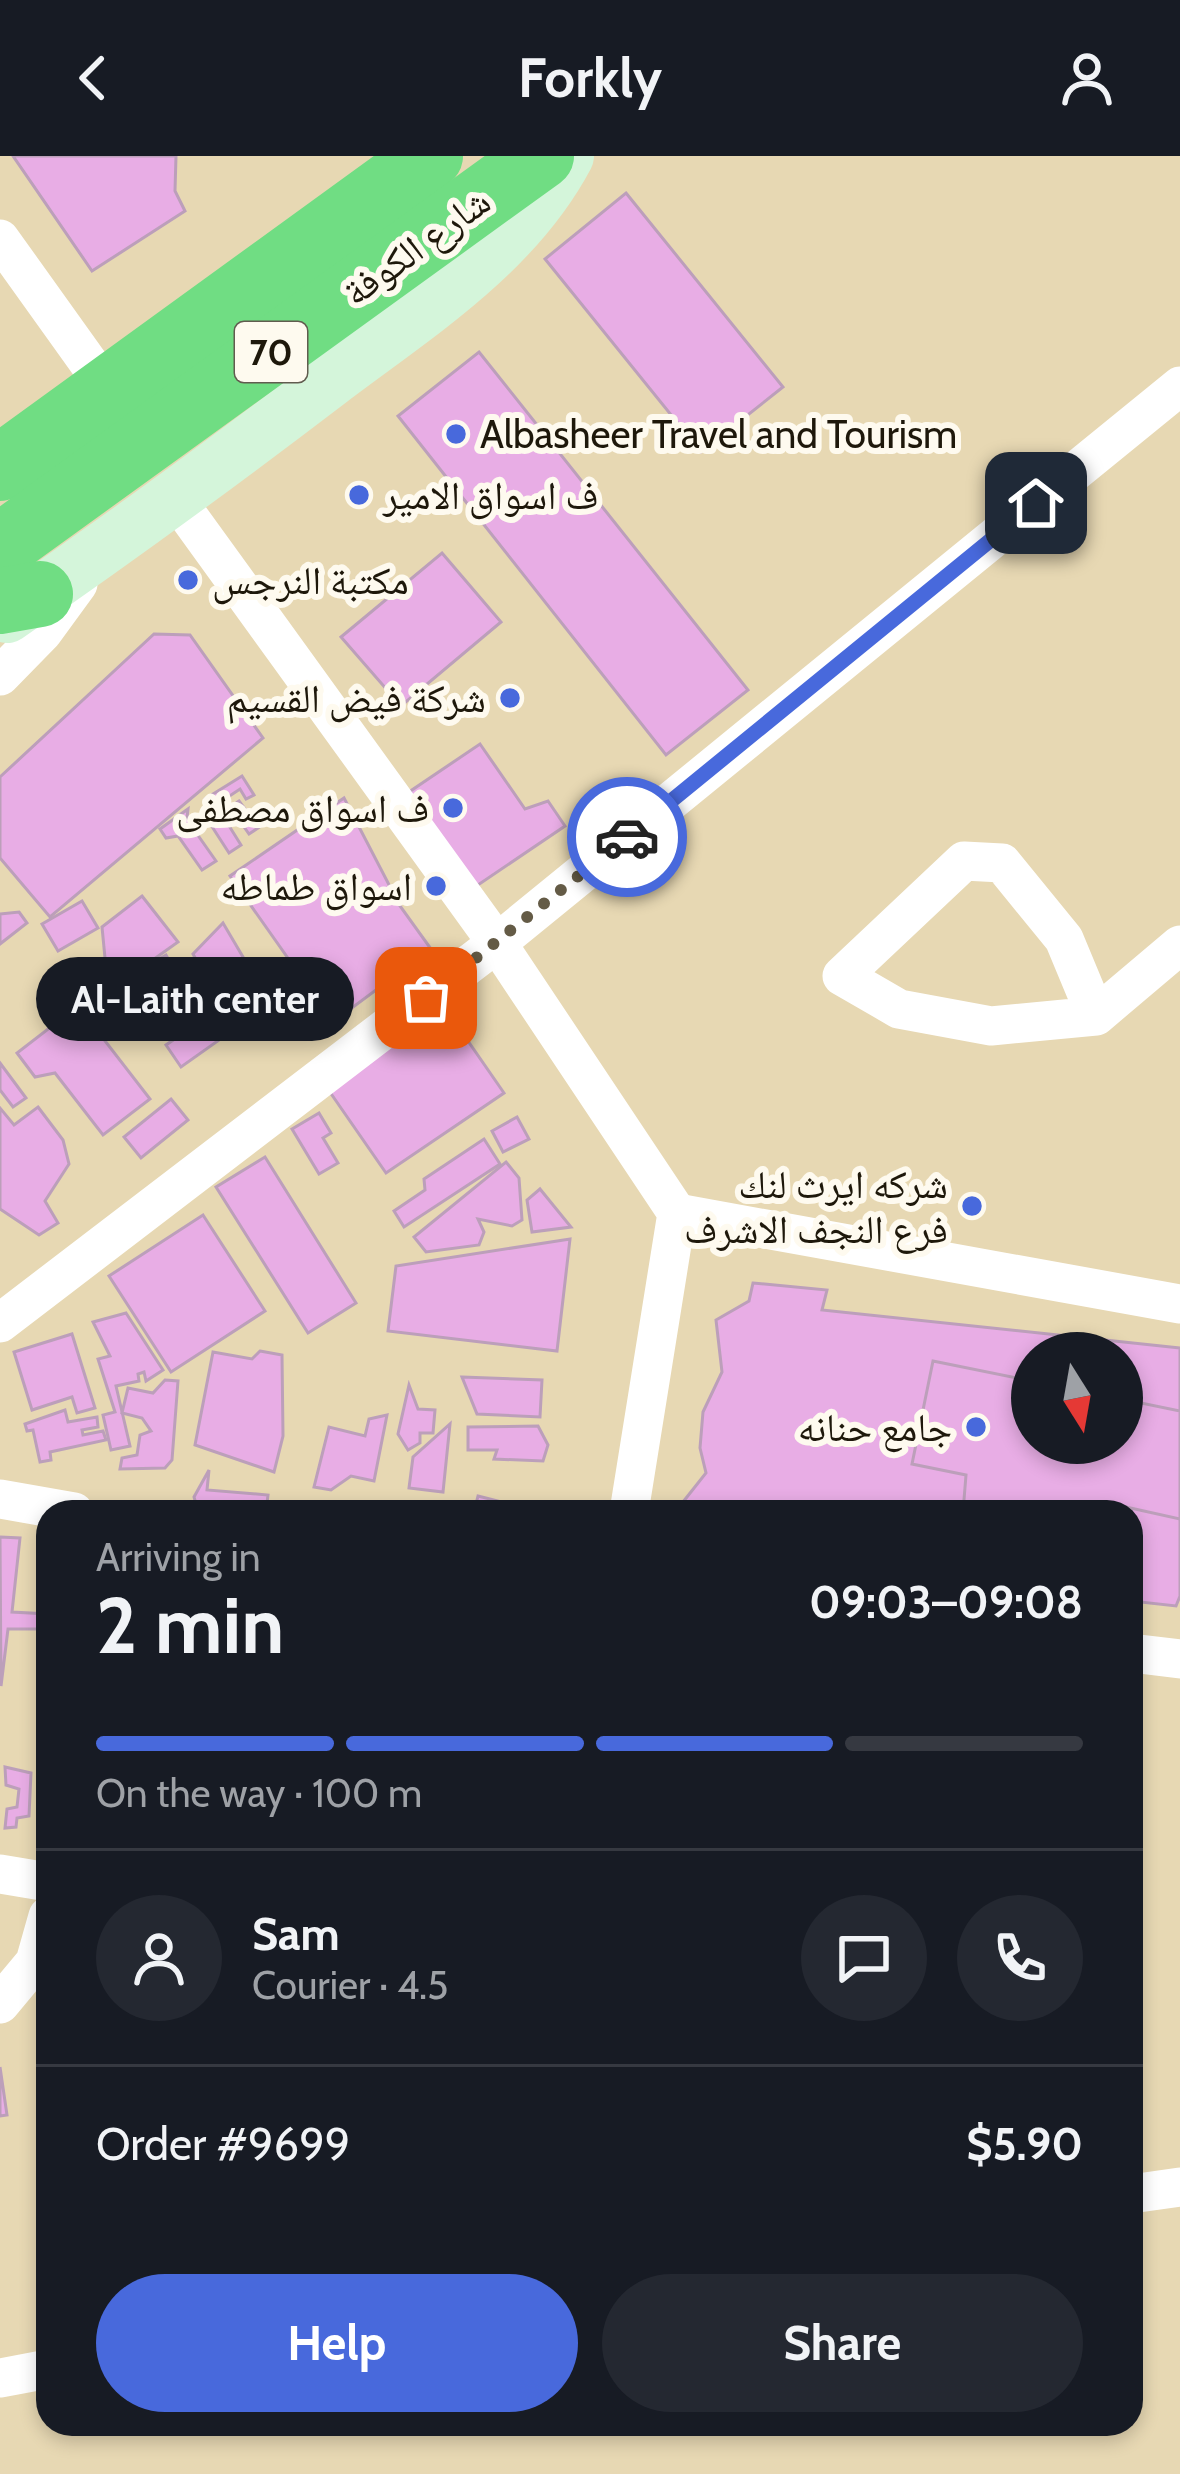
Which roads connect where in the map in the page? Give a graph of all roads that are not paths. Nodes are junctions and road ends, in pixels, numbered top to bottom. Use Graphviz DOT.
graph roads {
  1 [pos="379,156"];
  2 [pos="430,156"];
  3 [pos="541,156"];
  4 [pos="567,156"];
  5 [pos="0,239"];
  6 [pos="93,369"];
  7 [pos="1180,386"];
  8 [pos="0,430"];
  9 [pos="0,468"];
  10 [pos="176,499"];
  11 [pos="93,557"];
  12 [pos="10,591"];
  13 [pos="0,676"];
  14 [pos="496,943"];
  15 [pos="1180,946"];
  16 [pos="1096,1016"];
  17 [pos="677,1213"];
  18 [pos="1180,1304"];
  19 [pos="0,1323"];
  20 [pos="0,1499"];
  21 [pos="631,1500"];
  22 [pos="36,1505"];
  23 [pos="1143,1654"];
  24 [pos="1180,1659"];
  25 [pos="0,1874"];
  26 [pos="36,1880"];
  27 [pos="36,1958"];
  28 [pos="0,2005"];
  29 [pos="1180,2186"];
  30 [pos="1143,2192"];
  31 [pos="36,2371"];
  32 [pos="0,2378"];
  1 -- 6 [label="main road"];
  2 -- 9 [label="highway, شارع الكوفة / 70"];
  3 -- 12 [label="highway, شارع الكوفة / 70"];
  4 -- 10 [label="main road"];
  5 -- 6 [label="street"];
  6 -- 8 [label="main road"];
  7 -- 14 [label="street"];
  10 -- 11 [label="main road"];
  10 -- 14 [label="street"];
  11 -- 12 [label="main road"];
  11 -- 13 [label="street"];
  14 -- 17 [label="street"];
  14 -- 19 [label="street"];
  15 -- 16 [label="street"];
  16 -- 16 [label="street"];
  17 -- 18 [label="street"];
  17 -- 21 [label="street"];
  20 -- 22 [label="street"];
  23 -- 24 [label="street"];
  25 -- 26 [label="street"];
  27 -- 28 [label="street"];
  29 -- 30 [label="street"];
  31 -- 32 [label="street"];
}
